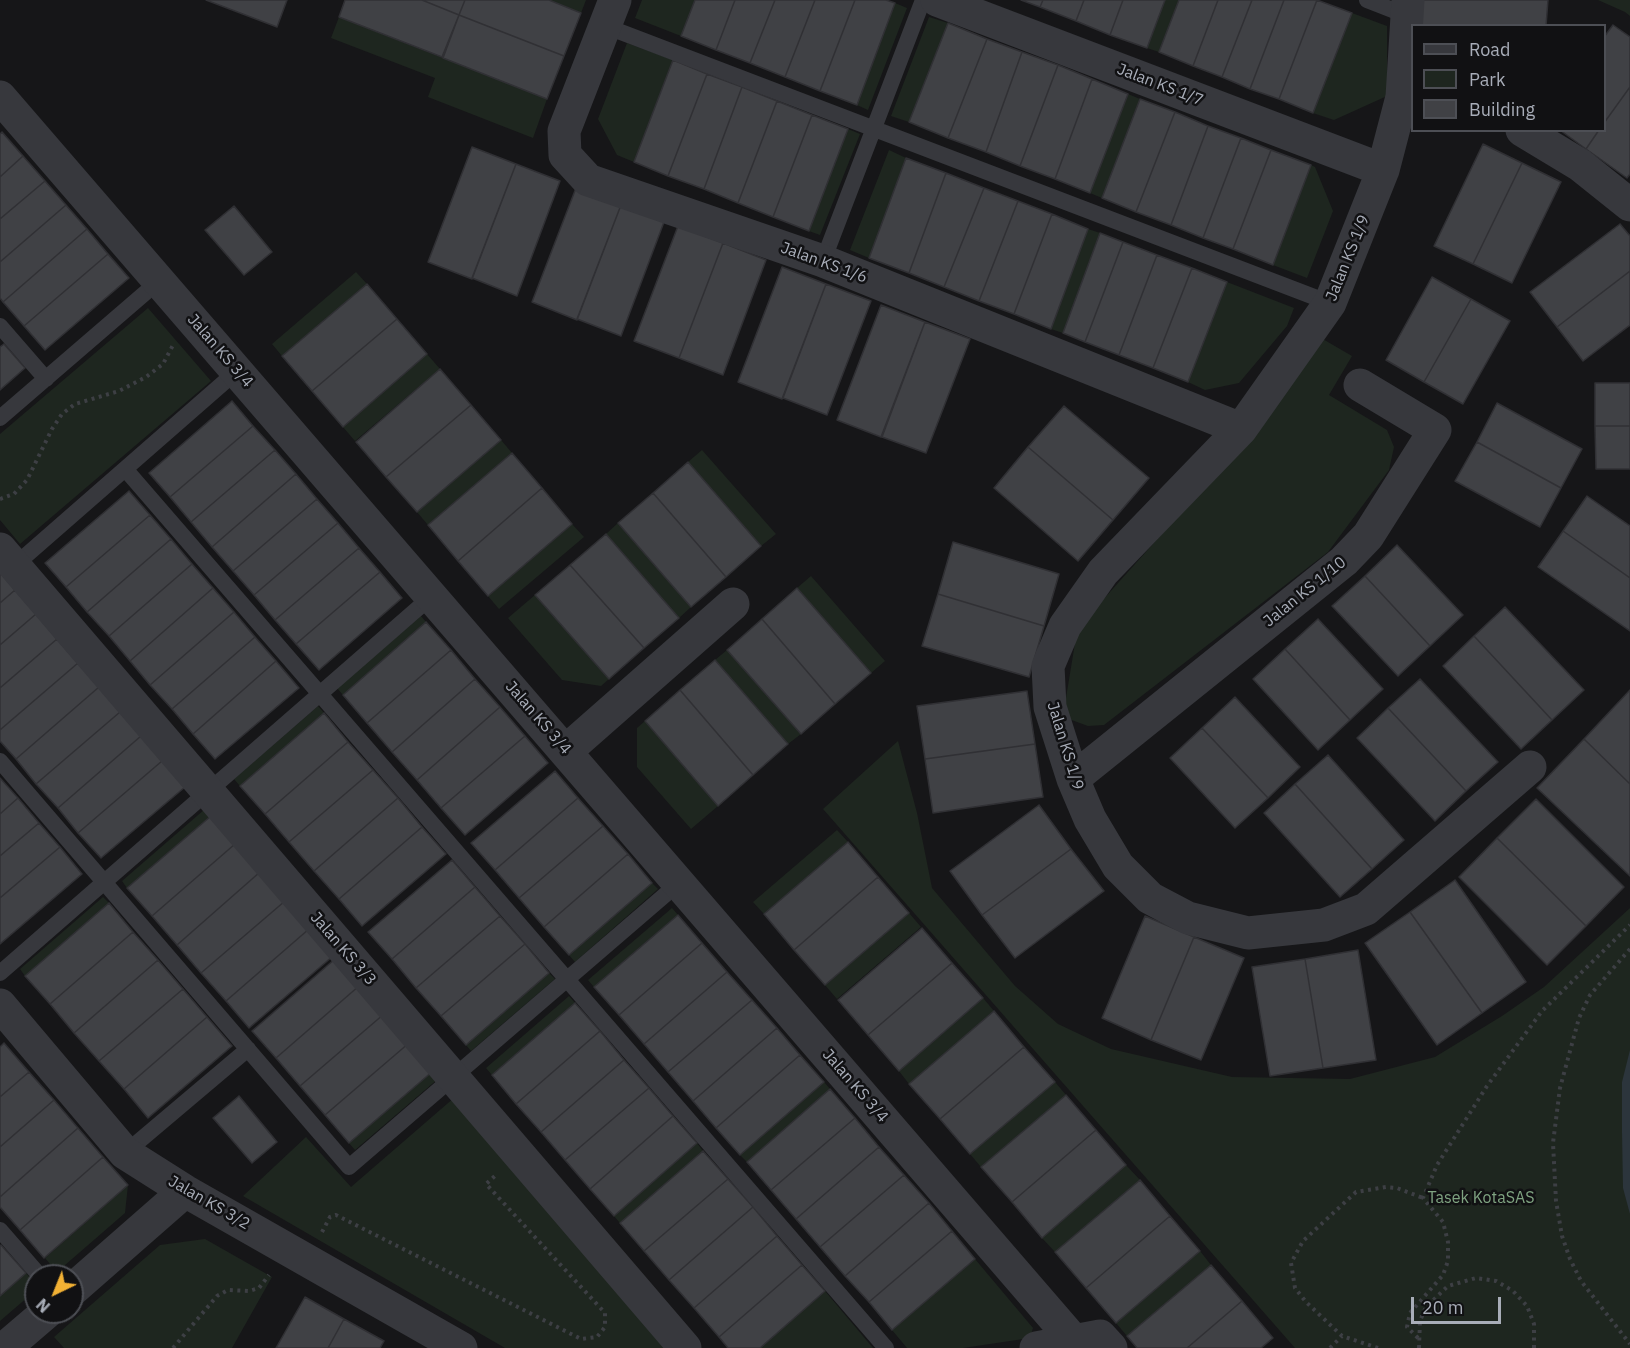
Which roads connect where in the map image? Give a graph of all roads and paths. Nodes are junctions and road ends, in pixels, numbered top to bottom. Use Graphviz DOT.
graph roads {
  1 [pos="923,0"];
  2 [pos="938,0"];
  3 [pos="1367,0"];
  4 [pos="1408,8"];
  5 [pos="610,13"];
  6 [pos="0,97"];
  7 [pos="1407,98"];
  8 [pos="873,129"];
  9 [pos="1525,132"];
  10 [pos="1383,170"];
  11 [pos="1630,206"];
  12 [pos="823,261"];
  13 [pos="159,281"];
  14 [pos="1330,303"];
  15 [pos="194,322"];
  16 [pos="0,326"];
  17 [pos="237,371"];
  18 [pos="46,379"];
  19 [pos="1360,385"];
  20 [pos="0,418"];
  21 [pos="1241,429"];
  22 [pos="126,470"];
  23 [pos="0,499"];
  24 [pos="7,558"];
  25 [pos="432,596"];
  26 [pos="734,604"];
  27 [pos="321,694"];
  28 [pos="566,751"];
  29 [pos="0,761"];
  30 [pos="1530,767"];
  31 [pos="1073,779"];
  32 [pos="207,791"];
  33 [pos="104,882"];
  34 [pos="680,882"];
  35 [pos="1630,925"];
  36 [pos="1630,949"];
  37 [pos="0,973"];
  38 [pos="566,979"];
  39 [pos="0,1005"];
  40 [pos="248,1049"];
  41 [pos="454,1078"];
  42 [pos="125,1153"];
  43 [pos="519,1154"];
  44 [pos="185,1191"];
  45 [pos="1423,1198"];
  46 [pos="314,1228"];
  47 [pos="0,1230"];
  48 [pos="284,1247"];
  49 [pos="30,1264"];
  50 [pos="84,1279"];
  51 [pos="33,1324"];
  52 [pos="1342,1336"];
  53 [pos="1418,1338"];
  54 [pos="1074,1341"];
  55 [pos="1630,1344"];
  56 [pos="6,1348"];
  57 [pos="173,1348"];
  58 [pos="461,1348"];
  59 [pos="685,1348"];
  60 [pos="886,1348"];
  61 [pos="1036,1348"];
  62 [pos="1111,1348"];
  63 [pos="1330,1348"];
  64 [pos="1378,1348"];
  65 [pos="1419,1348"];
  66 [pos="1534,1348"];
  1 -- 8 [label="lane"];
  2 -- 10 [label="street, Jalan KS 1/7"];
  3 -- 4 [label="lane"];
  4 -- 7 [label="street, Jalan KS 1/9"];
  5 -- 8 [label="lane"];
  5 -- 12 [label="street, Jalan KS 1/6"];
  6 -- 13 [label="street, Jalan KS 3/4"];
  7 -- 10 [label="street, Jalan KS 1/9"];
  8 -- 12 [label="lane"];
  8 -- 14 [label="lane"];
  9 -- 11 [label="street"];
  10 -- 14 [label="street, Jalan KS 1/9"];
  12 -- 21 [label="street, Jalan KS 1/6"];
  13 -- 15 [label="street, Jalan KS 3/4"];
  13 -- 18 [label="lane"];
  14 -- 21 [label="street, Jalan KS 1/9"];
  15 -- 17 [label="street, Jalan KS 3/4"];
  15 -- 23 [label="path"];
  16 -- 18 [label="lane"];
  17 -- 22 [label="lane"];
  17 -- 25 [label="street, Jalan KS 3/4"];
  18 -- 20 [label="lane"];
  19 -- 31 [label="street, Jalan KS 1/10"];
  21 -- 31 [label="street, Jalan KS 1/9"];
  22 -- 24 [label="lane"];
  22 -- 27 [label="lane"];
  24 -- 32 [label="street, Jalan KS 3/3"];
  25 -- 27 [label="lane"];
  25 -- 28 [label="street, Jalan KS 3/4"];
  26 -- 28 [label="street"];
  27 -- 32 [label="lane"];
  27 -- 38 [label="lane"];
  28 -- 34 [label="street, Jalan KS 3/4"];
  29 -- 33 [label="lane"];
  30 -- 31 [label="street, Jalan KS 1/9"];
  32 -- 33 [label="lane"];
  32 -- 41 [label="street, Jalan KS 3/3"];
  33 -- 37 [label="lane"];
  33 -- 40 [label="lane"];
  34 -- 38 [label="lane"];
  34 -- 54 [label="street, Jalan KS 3/4"];
  35 -- 45 [label="path"];
  36 -- 55 [label="path"];
  38 -- 41 [label="lane"];
  38 -- 60 [label="lane"];
  39 -- 42 [label="street, Jalan KS 3/2"];
  40 -- 41 [label="lane"];
  40 -- 42 [label="lane"];
  41 -- 43 [label="street, Jalan KS 3/3"];
  42 -- 44 [label="street, Jalan KS 3/2"];
  43 -- 46 [label="path"];
  43 -- 59 [label="street, Jalan KS 3/3"];
  44 -- 48 [label="street, Jalan KS 3/2"];
  44 -- 50 [label="street"];
  45 -- 52 [label="path"];
  45 -- 53 [label="path"];
  47 -- 49 [label="lane"];
  48 -- 57 [label="path"];
  48 -- 58 [label="street, Jalan KS 3/2"];
  51 -- 56 [label="street"];
  52 -- 63 [label="path"];
  52 -- 64 [label="path"];
  53 -- 65 [label="path"];
  53 -- 66 [label="path"];
  54 -- 61 [label="street"];
  54 -- 62 [label="street"];
}
